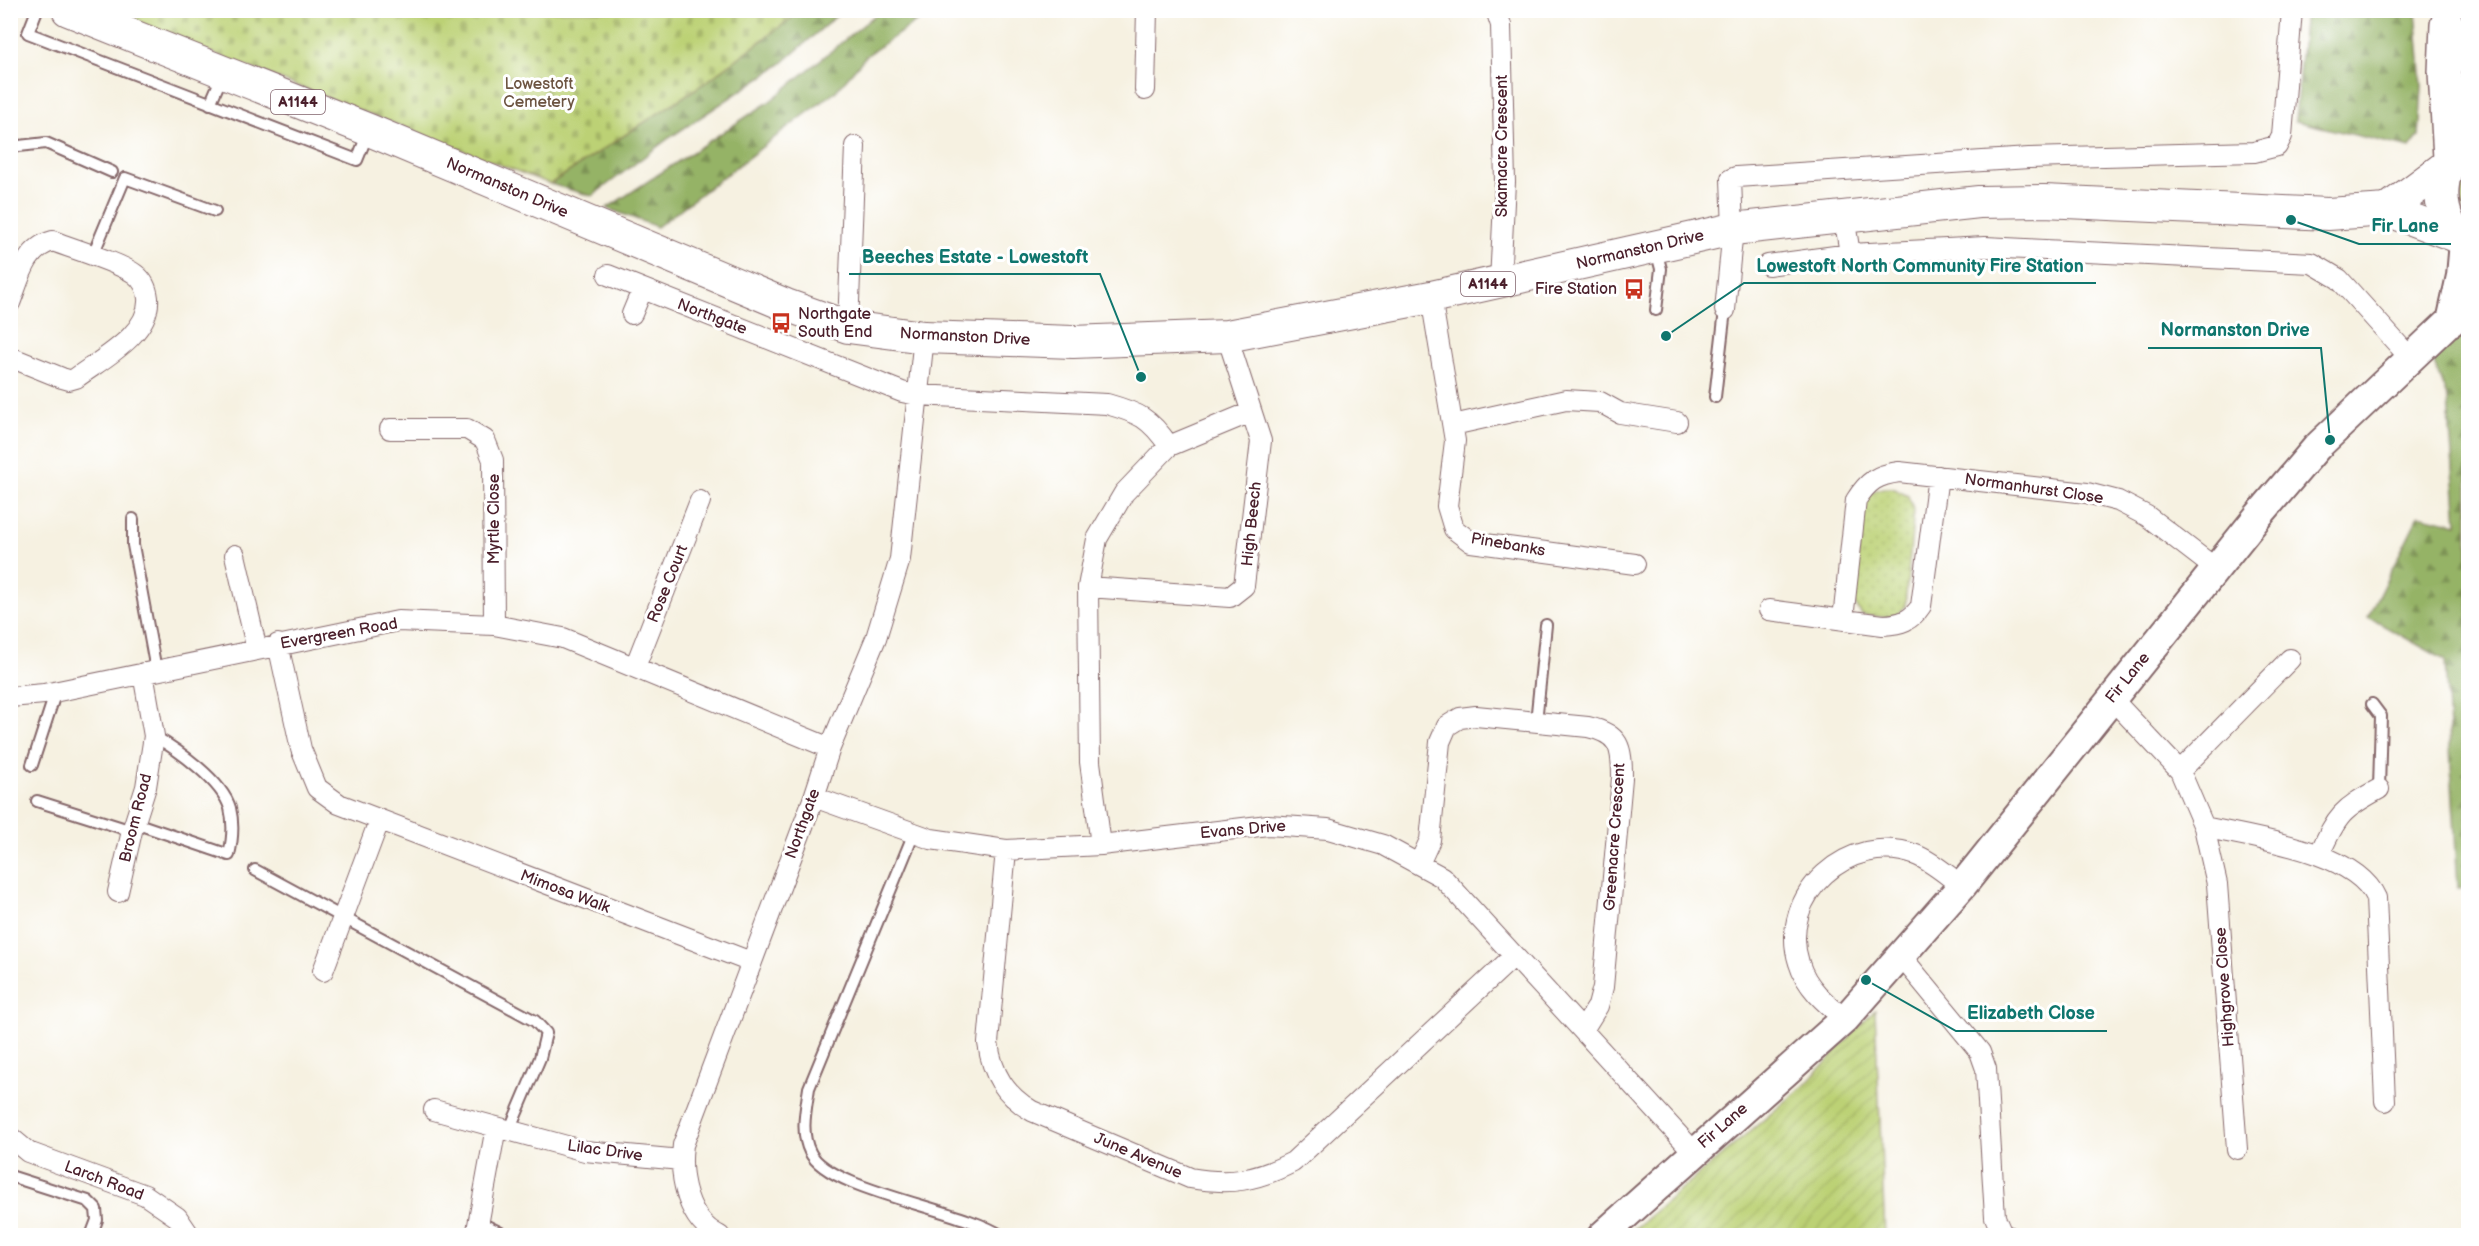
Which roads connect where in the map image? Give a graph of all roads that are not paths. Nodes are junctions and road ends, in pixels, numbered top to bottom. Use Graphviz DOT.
graph roads {
  1 [pos="37,10"];
  2 [pos="68,10"];
  3 [pos="1147,10"];
  4 [pos="1496,10"];
  5 [pos="2292,10"];
  6 [pos="2445,18"];
  7 [pos="2469,56"];
  8 [pos="222,74"];
  9 [pos="1145,90"];
  10 [pos="210,104"];
  11 [pos="369,130"];
  12 [pos="855,146"];
  13 [pos="10,147"];
  14 [pos="2455,154"];
  15 [pos="112,172"];
  16 [pos="2387,210"];
  17 [pos="215,211"];
  18 [pos="1844,216"];
  19 [pos="1733,229"];
  20 [pos="2464,241"];
  21 [pos="1655,247"];
  22 [pos="1850,254"];
  23 [pos="92,257"];
  24 [pos="1768,265"];
  25 [pos="608,275"];
  26 [pos="1500,282"];
  27 [pos="642,290"];
  28 [pos="13,292"];
  29 [pos="1431,297"];
  30 [pos="1656,310"];
  31 [pos="1725,310"];
  32 [pos="2460,313"];
  33 [pos="632,314"];
  34 [pos="848,327"];
  35 [pos="1227,336"];
  36 [pos="924,337"];
  37 [pos="10,357"];
  38 [pos="2412,360"];
  39 [pos="917,395"];
  40 [pos="1715,397"];
  41 [pos="1251,412"];
  42 [pos="1677,422"];
  43 [pos="1453,426"];
  44 [pos="390,429"];
  45 [pos="1169,447"];
  46 [pos="1938,476"];
  47 [pos="700,501"];
  48 [pos="133,519"];
  49 [pos="235,555"];
  50 [pos="1635,564"];
  51 [pos="2216,569"];
  52 [pos="1088,587"];
  53 [pos="1769,610"];
  54 [pos="1843,619"];
  55 [pos="494,625"];
  56 [pos="1546,625"];
  57 [pos="278,644"];
  58 [pos="257,650"];
  59 [pos="2290,659"];
  60 [pos="635,667"];
  61 [pos="149,671"];
  62 [pos="56,692"];
  63 [pos="10,697"];
  64 [pos="2111,698"];
  65 [pos="2373,704"];
  66 [pos="1536,722"];
  67 [pos="154,736"];
  68 [pos="830,748"];
  69 [pos="32,765"];
  70 [pos="2180,771"];
  71 [pos="2379,789"];
  72 [pos="814,797"];
  73 [pos="37,801"];
  74 [pos="379,821"];
  75 [pos="133,827"];
  76 [pos="2204,827"];
  77 [pos="914,833"];
  78 [pos="1101,845"];
  79 [pos="1006,850"];
  80 [pos="2320,853"];
  81 [pos="1419,864"];
  82 [pos="255,870"];
  83 [pos="1962,886"];
  84 [pos="118,892"];
  85 [pos="343,917"];
  86 [pos="1514,956"];
  87 [pos="1901,956"];
  88 [pos="751,962"];
  89 [pos="323,972"];
  90 [pos="1845,1019"];
  91 [pos="1583,1030"];
  92 [pos="2385,1101"];
  93 [pos="434,1110"];
  94 [pos="503,1129"];
  95 [pos="10,1137"];
  96 [pos="2237,1149"];
  97 [pos="1694,1152"];
  98 [pos="681,1160"];
  99 [pos="10,1176"];
  100 [pos="477,1229"];
  101 [pos="91,1236"];
  102 [pos="190,1236"];
  103 [pos="507,1236"];
  104 [pos="720,1236"];
  105 [pos="1002,1236"];
  106 [pos="1602,1236"];
  107 [pos="2008,1236"];
  1 -- 10 [label="lane"];
  2 -- 8 [label="main road, Normanston Drive / A1144"];
  3 -- 9 [label="street"];
  4 -- 26 [label="street, Skamacre Crescent"];
  5 -- 19 [label="street"];
  6 -- 7 [label="highway"];
  6 -- 14 [label="highway"];
  8 -- 10 [label="lane"];
  8 -- 11 [label="main road, Normanston Drive / A1144"];
  10 -- 11 [label="lane"];
  11 -- 34 [label="main road, Normanston Drive / A1144"];
  12 -- 34 [label="street"];
  13 -- 15 [label="lane"];
  14 -- 16 [label="main road"];
  14 -- 20 [label="highway"];
  16 -- 18 [label="main road, Normanston Drive / A1144"];
  16 -- 20 [label="main road, Normanston Drive / A1144"];
  17 -- 23 [label="lane"];
  18 -- 19 [label="main road, Normanston Drive / A1144"];
  18 -- 22 [label="street"];
  19 -- 21 [label="main road, Normanston Drive / A1144"];
  19 -- 31 [label="street"];
  20 -- 32 [label="street, Fir Lane"];
  21 -- 26 [label="main road, Normanston Drive / A1144"];
  21 -- 30 [label="lane"];
  22 -- 24 [label="street"];
  22 -- 38 [label="street"];
  23 -- 28 [label="street"];
  23 -- 37 [label="street"];
  25 -- 27 [label="street, Northgate"];
  26 -- 29 [label="main road, Normanston Drive / A1144"];
  27 -- 33 [label="street"];
  27 -- 39 [label="street, Northgate"];
  29 -- 35 [label="main road, Normanston Drive / A1144"];
  29 -- 43 [label="street, Pinebanks"];
  31 -- 40 [label="lane"];
  32 -- 38 [label="street, Fir Lane"];
  34 -- 36 [label="main road, Normanston Drive / A1144"];
  35 -- 36 [label="main road, Normanston Drive / A1144"];
  35 -- 41 [label="street, High Beech"];
  36 -- 39 [label="street, Northgate"];
  38 -- 51 [label="street, Fir Lane"];
  39 -- 45 [label="street, Northgate"];
  39 -- 68 [label="street, Northgate"];
  41 -- 45 [label="street"];
  41 -- 52 [label="street, High Beech"];
  42 -- 43 [label="street"];
  43 -- 50 [label="street, Pinebanks"];
  44 -- 55 [label="street, Myrtle Close"];
  45 -- 52 [label="street"];
  46 -- 51 [label="street, Normanhurst Close"];
  46 -- 54 [label="street, Normanhurst Close"];
  46 -- 54 [label="street"];
  47 -- 60 [label="street, Rose Court"];
  48 -- 61 [label="lane"];
  49 -- 58 [label="street"];
  51 -- 64 [label="street, Fir Lane"];
  52 -- 78 [label="street"];
  53 -- 54 [label="street"];
  55 -- 57 [label="street, Evergreen Road"];
  55 -- 60 [label="street, Evergreen Road"];
  56 -- 66 [label="lane"];
  57 -- 58 [label="street, Evergreen Road"];
  57 -- 74 [label="street, Mimosa Walk"];
  58 -- 61 [label="street, Evergreen Road"];
  59 -- 70 [label="street"];
  60 -- 68 [label="street, Evergreen Road"];
  61 -- 62 [label="street, Evergreen Road"];
  61 -- 67 [label="street, Broom Road"];
  62 -- 63 [label="street, Evergreen Road"];
  62 -- 69 [label="lane"];
  64 -- 70 [label="street, Highgrove Close"];
  64 -- 83 [label="street, Fir Lane"];
  65 -- 71 [label="lane"];
  66 -- 81 [label="street, Greenacre Crescent"];
  66 -- 91 [label="street, Greenacre Crescent"];
  67 -- 75 [label="street, Broom Road"];
  67 -- 75 [label="lane"];
  68 -- 72 [label="street, Northgate"];
  70 -- 76 [label="street, Highgrove Close"];
  71 -- 80 [label="street"];
  72 -- 77 [label="street, Evans Drive"];
  72 -- 88 [label="street, Northgate"];
  73 -- 75 [label="lane"];
  74 -- 85 [label="street"];
  74 -- 88 [label="street, Mimosa Walk"];
  75 -- 84 [label="street, Broom Road"];
  76 -- 80 [label="street"];
  76 -- 96 [label="street, Highgrove Close"];
  77 -- 79 [label="street, Evans Drive"];
  77 -- 105 [label="lane"];
  78 -- 79 [label="street, Evans Drive"];
  78 -- 81 [label="street, Evans Drive"];
  79 -- 86 [label="street, June Avenue"];
  80 -- 92 [label="street"];
  81 -- 86 [label="street, Evans Drive"];
  82 -- 85 [label="lane"];
  83 -- 87 [label="street, Fir Lane"];
  83 -- 90 [label="street"];
  85 -- 89 [label="street"];
  85 -- 94 [label="lane"];
  86 -- 91 [label="street, Evans Drive"];
  87 -- 90 [label="street, Fir Lane"];
  87 -- 107 [label="street"];
  88 -- 98 [label="street, Northgate"];
  90 -- 97 [label="street, Fir Lane"];
  91 -- 97 [label="street, Evans Drive"];
  93 -- 94 [label="street, Lilac Drive"];
  94 -- 98 [label="street, Lilac Drive"];
  94 -- 100 [label="street"];
  95 -- 102 [label="street, Larch Road"];
  97 -- 106 [label="street, Fir Lane"];
  98 -- 104 [label="street, Northgate"];
  99 -- 101 [label="lane"];
  100 -- 103 [label="lane"];
}
